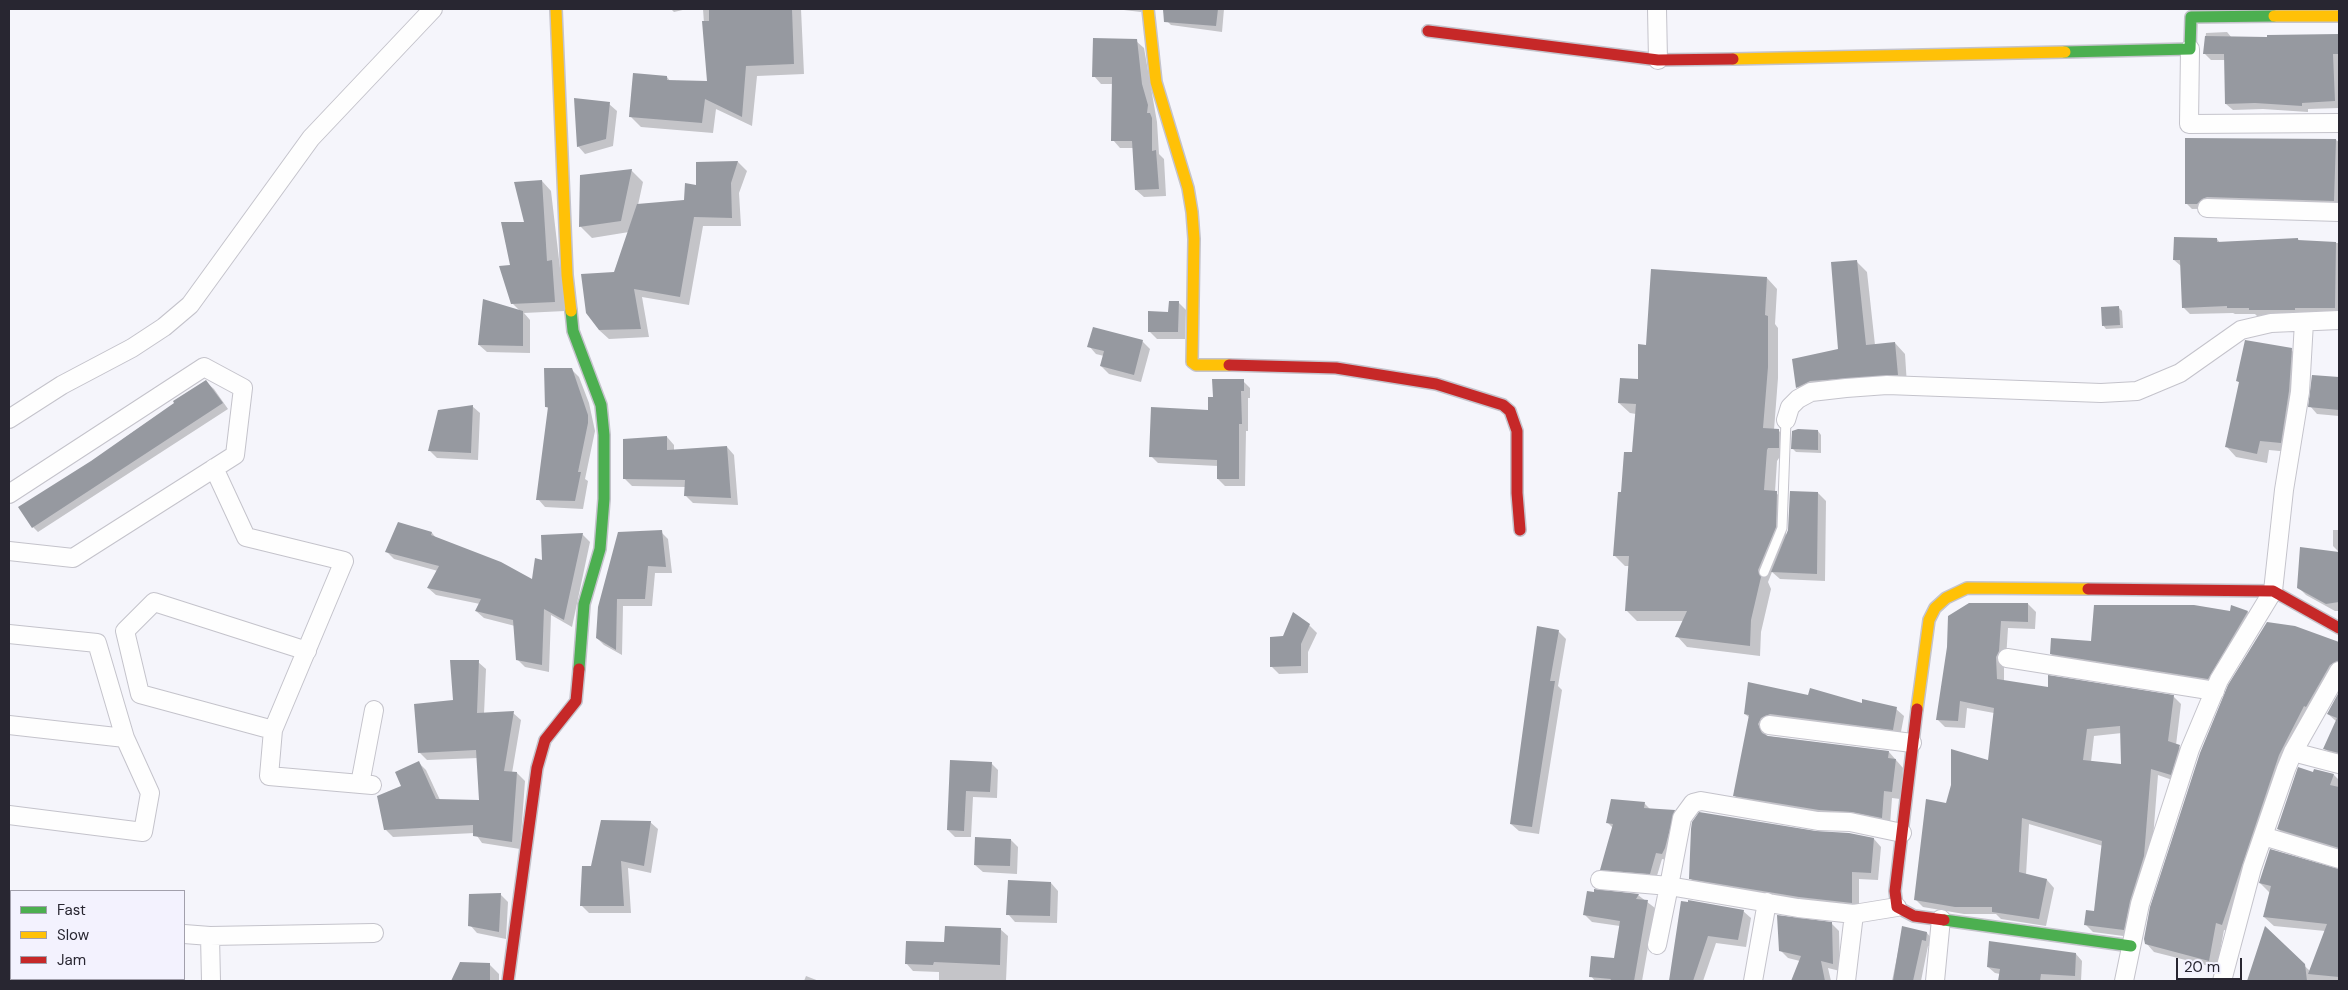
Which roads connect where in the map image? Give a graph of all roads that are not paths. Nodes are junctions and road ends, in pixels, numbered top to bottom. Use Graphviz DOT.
graph roads {
  1 [pos="433,9"];
  2 [pos="556,9"];
  3 [pos="1148,9"];
  4 [pos="1657,9"];
  5 [pos="2339,16"];
  6 [pos="1428,32"];
  7 [pos="2190,50"];
  8 [pos="1658,60"];
  9 [pos="2339,123"];
  10 [pos="2207,208"];
  11 [pos="2339,212"];
  12 [pos="2339,320"];
  13 [pos="2304,322"];
  14 [pos="9,419"];
  15 [pos="1786,420"];
  16 [pos="214,468"];
  17 [pos="9,494"];
  18 [pos="1520,530"];
  19 [pos="9,551"];
  20 [pos="1764,572"];
  21 [pos="2273,591"];
  22 [pos="2339,628"];
  23 [pos="9,634"];
  24 [pos="307,650"];
  25 [pos="2007,658"];
  26 [pos="2339,671"];
  27 [pos="2215,690"];
  28 [pos="374,710"];
  29 [pos="9,725"];
  30 [pos="1769,726"];
  31 [pos="273,730"];
  32 [pos="125,738"];
  33 [pos="1912,743"];
  34 [pos="2293,752"];
  35 [pos="2339,764"];
  36 [pos="9,815"];
  37 [pos="1902,833"];
  38 [pos="2263,836"];
  39 [pos="2339,858"];
  40 [pos="1600,880"];
  41 [pos="1669,886"];
  42 [pos="1767,902"];
  43 [pos="1897,907"];
  44 [pos="1854,914"];
  45 [pos="1941,919"];
  46 [pos="374,933"];
  47 [pos="185,934"];
  48 [pos="210,936"];
  49 [pos="1658,945"];
  50 [pos="2131,946"];
  51 [pos="211,981"];
  52 [pos="508,981"];
  53 [pos="1753,981"];
  54 [pos="1846,981"];
  55 [pos="1935,981"];
  56 [pos="2124,981"];
  57 [pos="2222,981"];
  1 -- 14 [label="street"];
  2 -- 52 [label="street"];
  3 -- 18 [label="street"];
  4 -- 8 [label="street"];
  5 -- 7 [label="street"];
  6 -- 8 [label="street"];
  7 -- 8 [label="street"];
  7 -- 9 [label="street"];
  10 -- 11 [label="street"];
  12 -- 13 [label="street"];
  13 -- 15 [label="street"];
  13 -- 21 [label="street"];
  15 -- 20 [label="lane"];
  16 -- 17 [label="street"];
  16 -- 19 [label="street"];
  16 -- 24 [label="street"];
  21 -- 22 [label="street"];
  21 -- 27 [label="street"];
  21 -- 33 [label="street"];
  23 -- 32 [label="street"];
  24 -- 31 [label="street"];
  24 -- 31 [label="street"];
  25 -- 27 [label="street"];
  26 -- 34 [label="street"];
  27 -- 50 [label="street"];
  28 -- 31 [label="street"];
  29 -- 32 [label="street"];
  30 -- 33 [label="street"];
  32 -- 36 [label="street"];
  33 -- 37 [label="street"];
  34 -- 35 [label="street"];
  34 -- 38 [label="street"];
  37 -- 41 [label="street"];
  37 -- 43 [label="street"];
  38 -- 39 [label="street"];
  38 -- 57 [label="street"];
  40 -- 41 [label="street"];
  41 -- 42 [label="street"];
  41 -- 49 [label="street"];
  42 -- 44 [label="street"];
  42 -- 53 [label="street"];
  43 -- 44 [label="street"];
  43 -- 45 [label="street"];
  44 -- 54 [label="street"];
  45 -- 50 [label="street"];
  45 -- 55 [label="street"];
  46 -- 48 [label="street"];
  47 -- 48 [label="street"];
  48 -- 51 [label="street"];
  50 -- 56 [label="street"];
}
